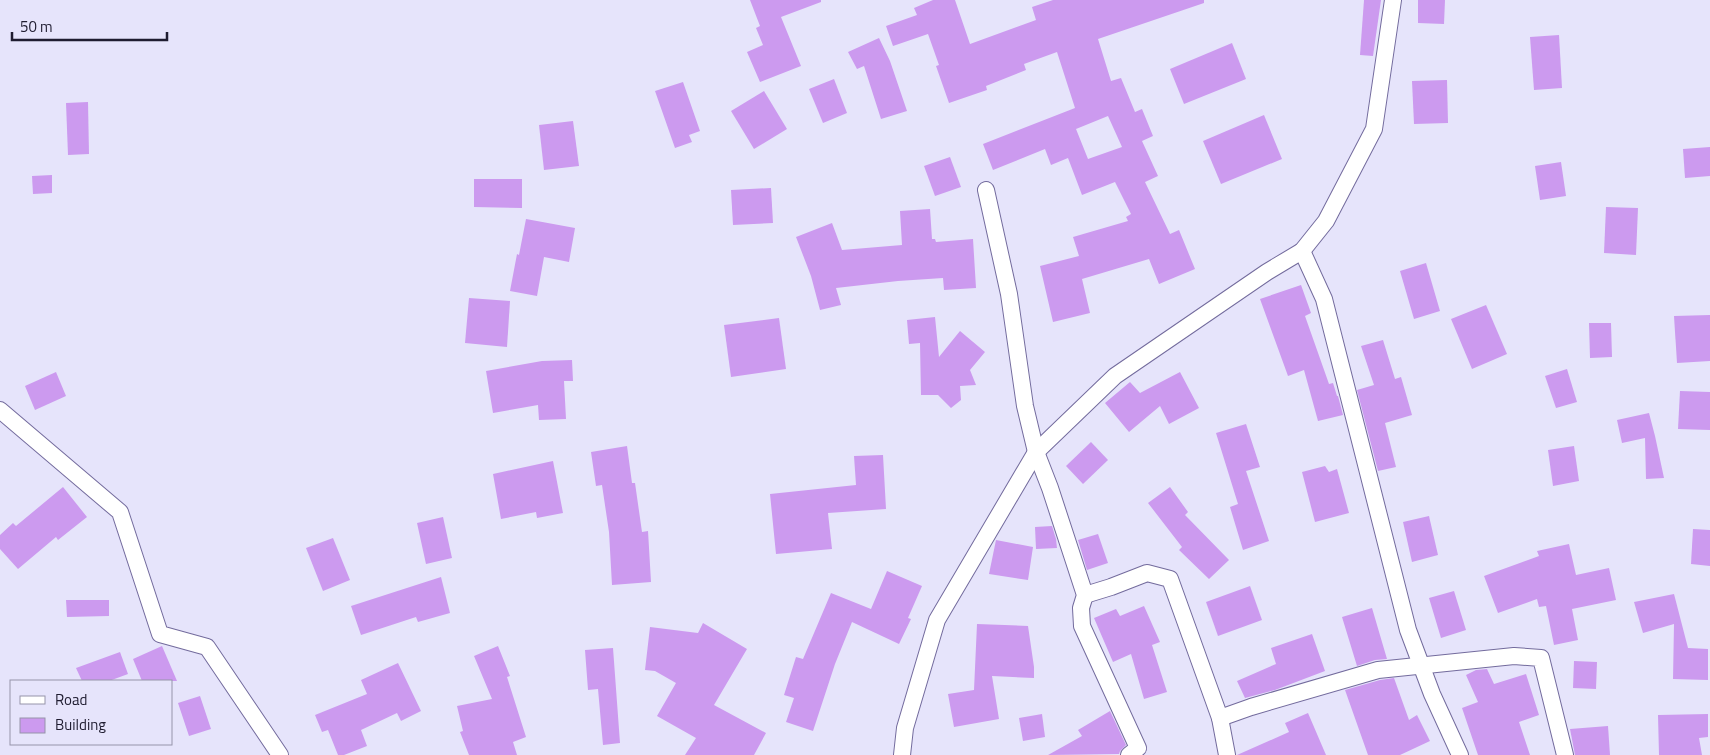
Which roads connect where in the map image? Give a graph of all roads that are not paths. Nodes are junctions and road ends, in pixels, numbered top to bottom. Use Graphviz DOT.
graph roads {
  1 [pos="1393,0"];
  2 [pos="986,190"];
  3 [pos="1302,251"];
  4 [pos="0,410"];
  5 [pos="1036,452"];
  6 [pos="1085,595"];
  7 [pos="1421,664"];
  8 [pos="1220,718"];
  9 [pos="280,755"];
  10 [pos="902,755"];
  11 [pos="1129,755"];
  12 [pos="1227,755"];
  13 [pos="1460,755"];
  14 [pos="1565,755"];
  1 -- 3 [label="street"];
  2 -- 5 [label="street"];
  3 -- 5 [label="street"];
  3 -- 7 [label="street"];
  4 -- 9 [label="street"];
  5 -- 6 [label="street"];
  5 -- 10 [label="street"];
  6 -- 8 [label="street"];
  6 -- 11 [label="street"];
  7 -- 8 [label="street"];
  7 -- 13 [label="street"];
  7 -- 14 [label="street"];
  8 -- 12 [label="street"];
}
